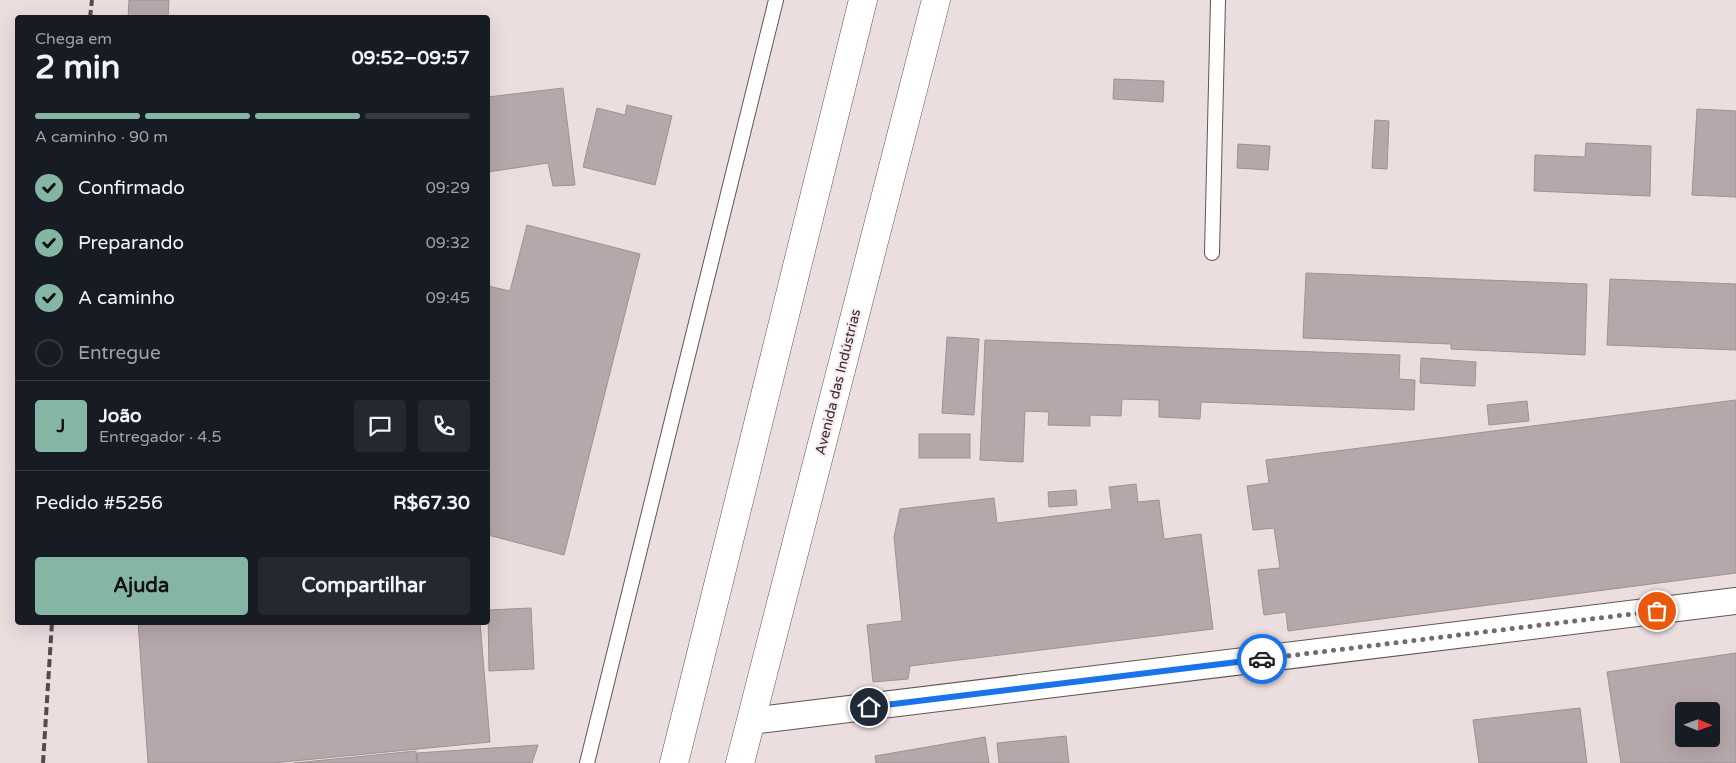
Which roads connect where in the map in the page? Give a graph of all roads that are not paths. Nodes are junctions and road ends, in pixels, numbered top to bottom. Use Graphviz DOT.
graph roads {
  1 [pos="776,0"];
  2 [pos="863,0"];
  3 [pos="936,0"];
  4 [pos="1218,0"];
  5 [pos="1212,252"];
  6 [pos="1736,601"];
  7 [pos="751,721"];
  8 [pos="587,763"];
  9 [pos="674,763"];
  10 [pos="740,763"];
  1 -- 8 [label="lane"];
  2 -- 9 [label="street"];
  3 -- 7 [label="street, Avenida das Indústrias"];
  4 -- 5 [label="lane"];
  6 -- 7 [label="street"];
  7 -- 10 [label="street, Avenida das Indústrias"];
}
